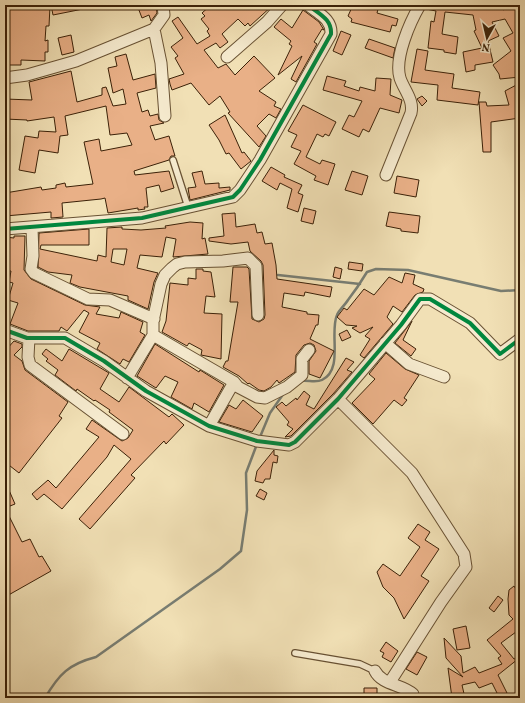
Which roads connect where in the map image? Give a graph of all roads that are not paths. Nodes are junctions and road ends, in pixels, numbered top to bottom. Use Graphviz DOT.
graph roads {
  1 [pos="164,5"];
  2 [pos="282,5"];
  3 [pos="308,5"];
  4 [pos="420,5"];
  5 [pos="154,29"];
  6 [pos="227,57"];
  7 [pos="5,78"];
  8 [pos="165,116"];
  9 [pos="173,160"];
  10 [pos="386,175"];
  11 [pos="188,207"];
  12 [pos="32,228"];
  13 [pos="5,229"];
  14 [pos="258,314"];
  15 [pos="154,319"];
  16 [pos="5,330"];
  17 [pos="152,335"];
  18 [pos="29,338"];
  19 [pos="520,339"];
  20 [pos="385,343"];
  21 [pos="309,350"];
  22 [pos="444,377"];
  23 [pos="127,378"];
  24 [pos="234,382"];
  25 [pos="338,399"];
  26 [pos="209,426"];
  27 [pos="123,434"];
  28 [pos="295,652"];
  29 [pos="374,672"];
  30 [pos="390,682"];
  31 [pos="413,698"];
  1 -- 5 [label="street"];
  2 -- 6 [label="street"];
  3 -- 11 [label="street"];
  4 -- 10 [label="street"];
  5 -- 7 [label="street"];
  5 -- 8 [label="street"];
  9 -- 11 [label="lane"];
  11 -- 12 [label="street"];
  12 -- 13 [label="street"];
  12 -- 15 [label="street"];
  14 -- 15 [label="street"];
  15 -- 17 [label="street"];
  16 -- 18 [label="street"];
  17 -- 23 [label="street"];
  17 -- 24 [label="street"];
  18 -- 23 [label="street"];
  18 -- 27 [label="street"];
  19 -- 20 [label="street"];
  20 -- 22 [label="street"];
  20 -- 25 [label="street"];
  21 -- 24 [label="street"];
  23 -- 26 [label="street"];
  24 -- 26 [label="street"];
  25 -- 26 [label="street"];
  25 -- 30 [label="street"];
  28 -- 29 [label="lane"];
  29 -- 30 [label="street"];
  30 -- 31 [label="street"];
}
